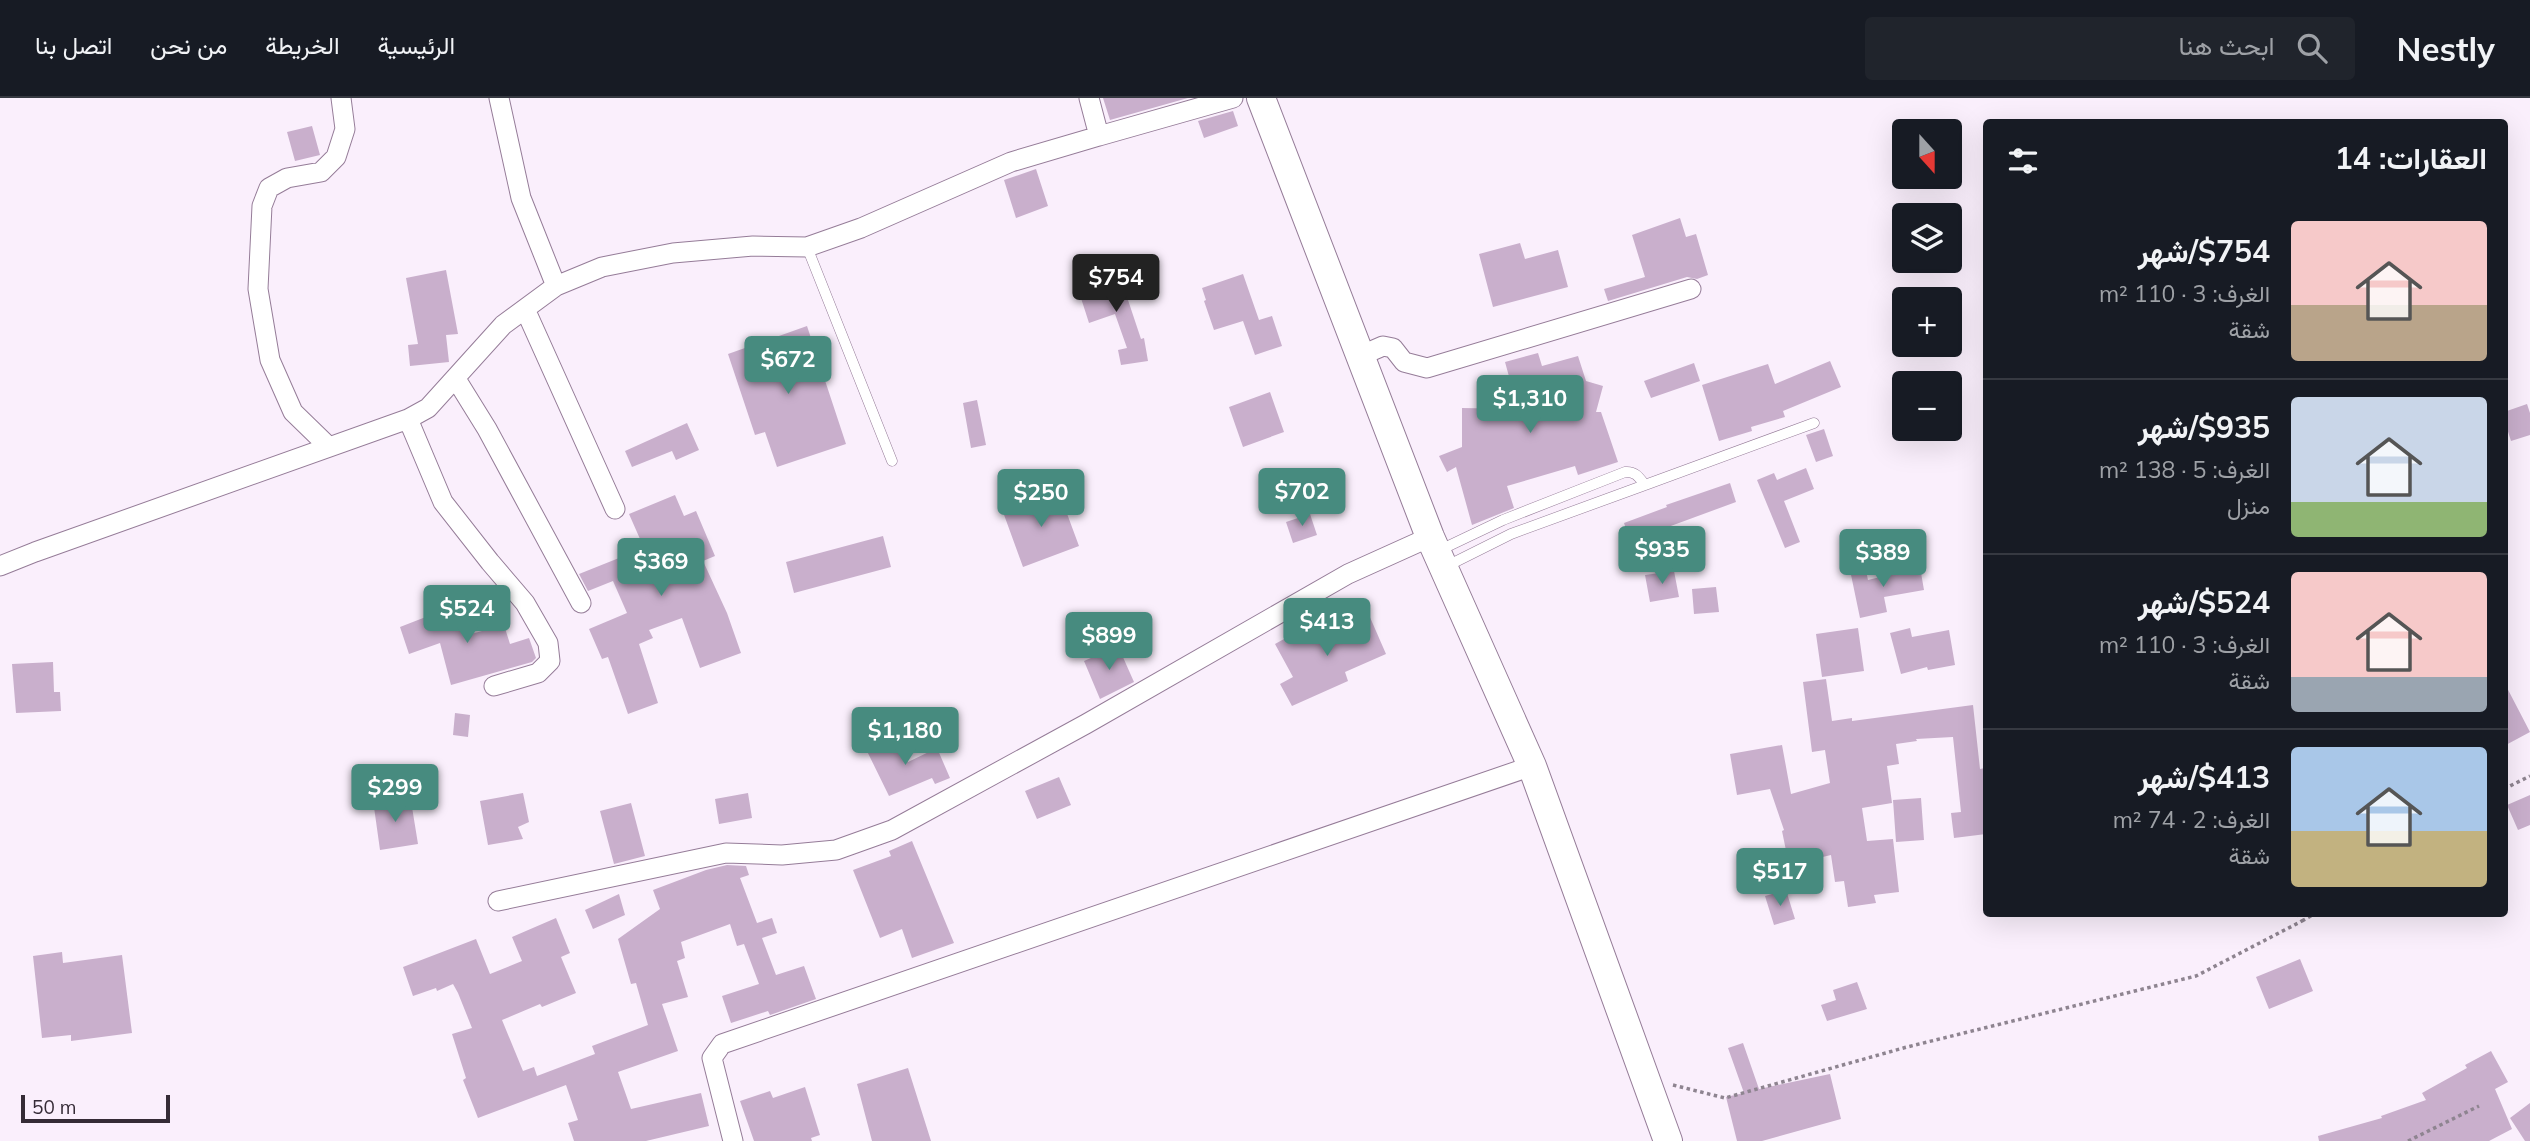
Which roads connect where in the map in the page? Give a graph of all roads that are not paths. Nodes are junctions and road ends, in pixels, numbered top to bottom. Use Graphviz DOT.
graph roads {
  1 [pos="341,98"];
  2 [pos="499,98"];
  3 [pos="1089,98"];
  4 [pos="1233,98"];
  5 [pos="1261,98"];
  6 [pos="1099,136"];
  7 [pos="807,247"];
  8 [pos="556,286"];
  9 [pos="1691,289"];
  10 [pos="525,309"];
  11 [pos="1360,356"];
  12 [pos="456,379"];
  13 [pos="408,419"];
  14 [pos="1814,423"];
  15 [pos="329,447"];
  16 [pos="892,461"];
  17 [pos="1645,485"];
  18 [pos="615,509"];
  19 [pos="1437,552"];
  20 [pos="0,566"];
  21 [pos="581,603"];
  22 [pos="494,686"];
  23 [pos="1532,766"];
  24 [pos="498,901"];
  25 [pos="733,1141"];
  26 [pos="1668,1141"];
  1 -- 15 [label="street"];
  2 -- 8 [label="street"];
  3 -- 6 [label="street"];
  4 -- 6 [label="street"];
  5 -- 11 [label="main road"];
  6 -- 7 [label="street"];
  7 -- 8 [label="street"];
  7 -- 16 [label="lane"];
  8 -- 10 [label="street"];
  9 -- 11 [label="street"];
  10 -- 12 [label="street"];
  10 -- 18 [label="street"];
  11 -- 19 [label="main road"];
  12 -- 13 [label="street"];
  12 -- 21 [label="street"];
  13 -- 15 [label="street"];
  13 -- 22 [label="street"];
  14 -- 17 [label="lane"];
  15 -- 20 [label="street"];
  17 -- 19 [label="lane"];
  17 -- 19 [label="lane"];
  19 -- 23 [label="main road"];
  19 -- 24 [label="street"];
  23 -- 25 [label="street"];
  23 -- 26 [label="main road"];
}
